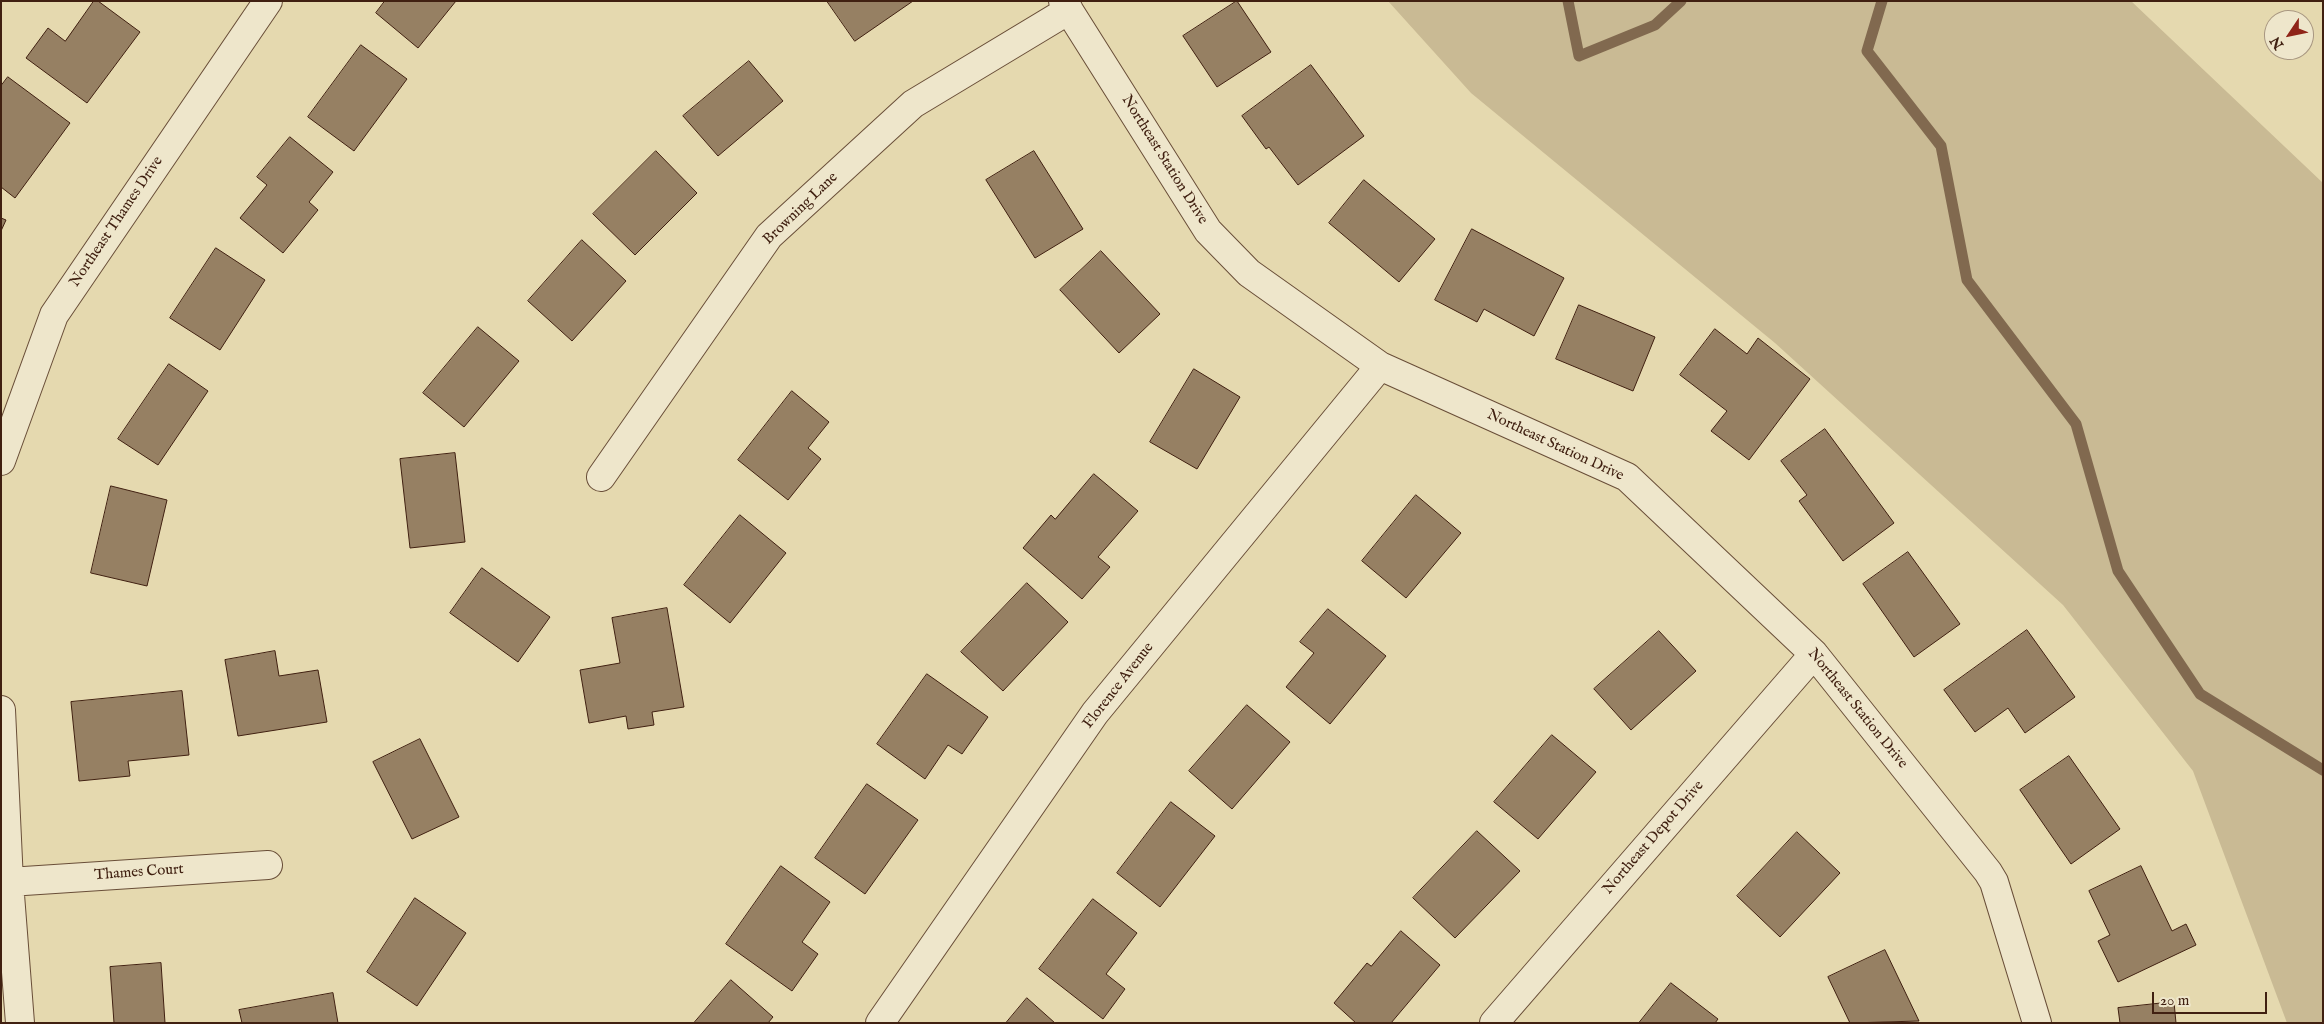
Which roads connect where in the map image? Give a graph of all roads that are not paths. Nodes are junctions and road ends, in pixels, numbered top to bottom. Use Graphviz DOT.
graph roads {
  1 [pos="268,1"];
  2 [pos="1066,6"];
  3 [pos="1380,366"];
  4 [pos="1,460"];
  5 [pos="601,477"];
  6 [pos="1814,654"];
  7 [pos="1,710"];
  8 [pos="268,865"];
  9 [pos="9,882"];
  10 [pos="20,1023"];
  11 [pos="880,1023"];
  12 [pos="1494,1023"];
  13 [pos="2037,1023"];
  1 -- 4 [label="street, Northeast Thames Drive"];
  2 -- 3 [label="street, Northeast Station Drive"];
  2 -- 5 [label="street, Browning Lane"];
  3 -- 6 [label="street, Northeast Station Drive"];
  3 -- 11 [label="street, Florence Avenue"];
  6 -- 12 [label="street, Northeast Depot Drive"];
  6 -- 13 [label="street, Northeast Station Drive"];
  7 -- 9 [label="street"];
  8 -- 9 [label="street, Thames Court"];
  9 -- 10 [label="street"];
}
